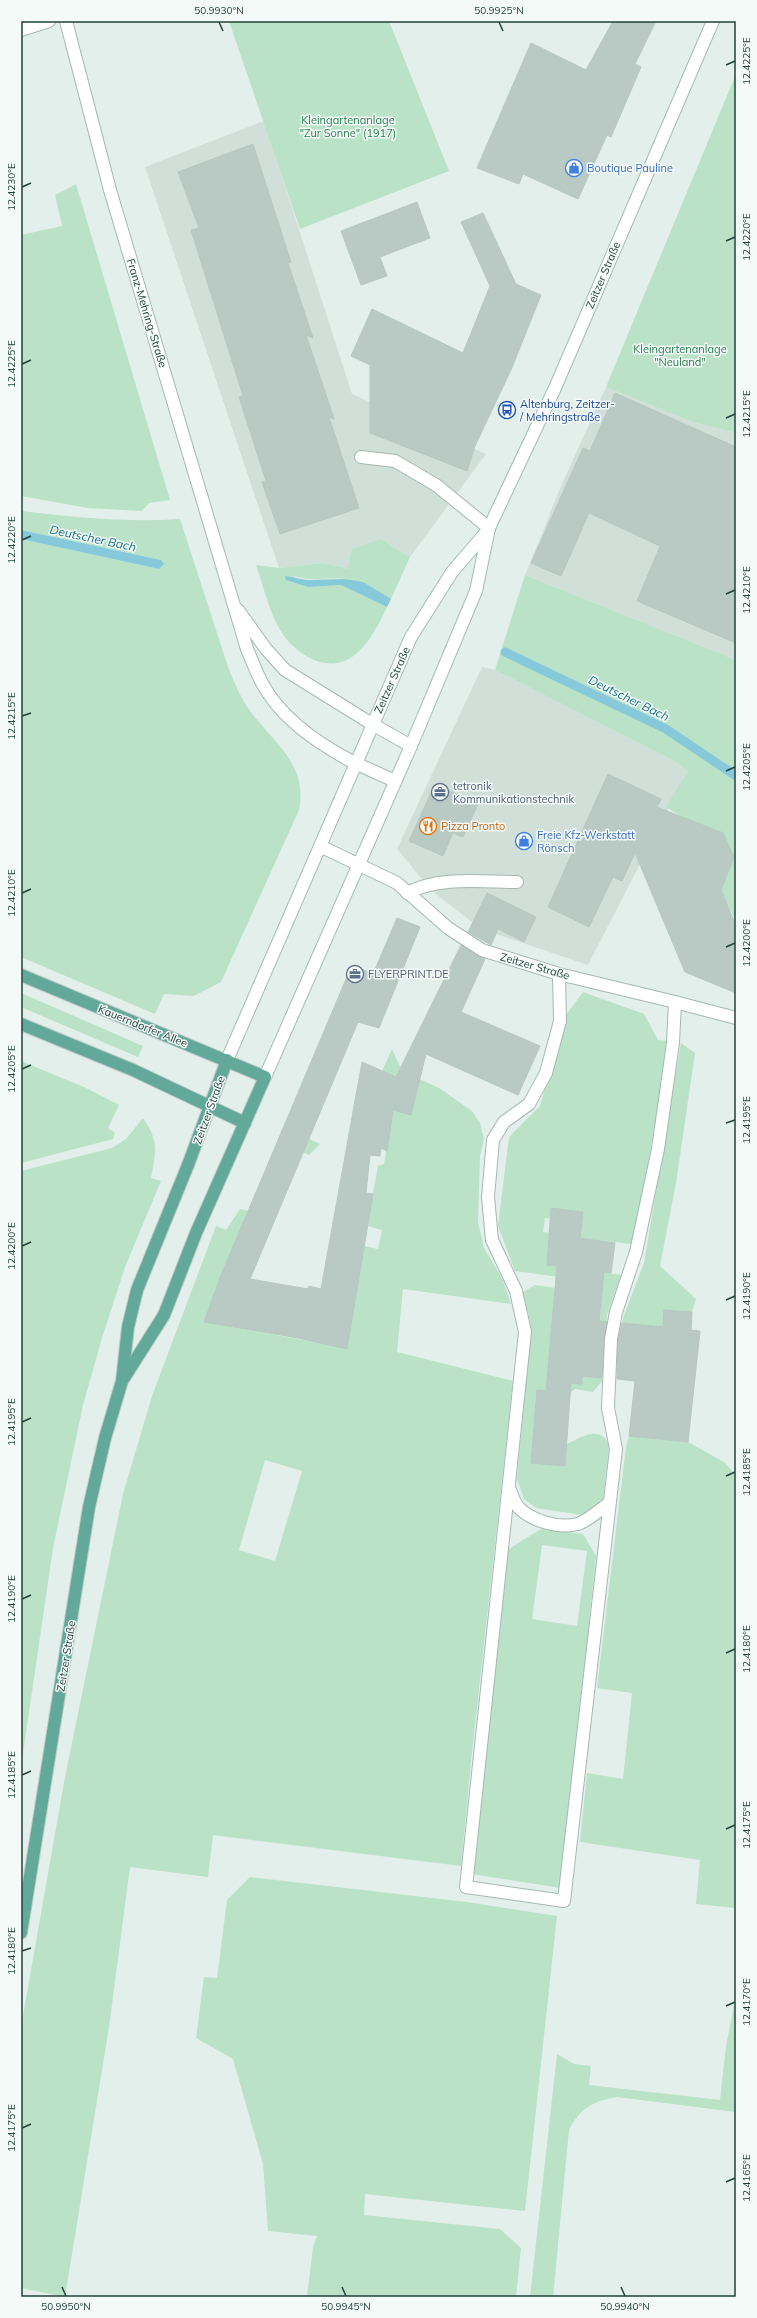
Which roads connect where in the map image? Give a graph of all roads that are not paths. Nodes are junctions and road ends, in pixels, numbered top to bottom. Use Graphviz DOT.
graph roads {
  1 [pos="49,21"];
  2 [pos="66,21"];
  3 [pos="714,21"];
  4 [pos="21,30"];
  5 [pos="361,457"];
  6 [pos="489,528"];
  7 [pos="234,604"];
  8 [pos="372,724"];
  9 [pos="411,746"];
  10 [pos="355,763"];
  11 [pos="395,781"];
  12 [pos="320,846"];
  13 [pos="358,865"];
  14 [pos="517,882"];
  15 [pos="408,893"];
  16 [pos="559,974"];
  17 [pos="21,975"];
  18 [pos="675,1002"];
  19 [pos="736,1018"];
  20 [pos="21,1024"];
  21 [pos="227,1060"];
  22 [pos="265,1077"];
  23 [pos="210,1107"];
  24 [pos="245,1123"];
  25 [pos="122,1381"];
  26 [pos="509,1487"];
  27 [pos="609,1503"];
  28 [pos="21,1933"];
  1 -- 4 [label="main road"];
  2 -- 7 [label="main road, Franz-Mehring-Straße"];
  3 -- 6 [label="main road, Zeitzer Straße"];
  5 -- 6 [label="main road"];
  6 -- 8 [label="main road, Zeitzer Straße"];
  6 -- 9 [label="main road, Zeitzer Straße"];
  7 -- 8 [label="main road, Franz-Mehring-Straße"];
  7 -- 10 [label="main road, Franz-Mehring-Straße"];
  8 -- 9 [label="main road, Franz-Mehring-Straße"];
  8 -- 10 [label="main road, Zeitzer Straße"];
  9 -- 11 [label="main road, Zeitzer Straße"];
  10 -- 11 [label="main road, Franz-Mehring-Straße"];
  10 -- 12 [label="main road, Zeitzer Straße"];
  11 -- 13 [label="main road, Zeitzer Straße"];
  12 -- 13 [label="main road, Zeitzer Straße"];
  12 -- 21 [label="main road, Zeitzer Straße"];
  13 -- 15 [label="main road, Zeitzer Straße"];
  13 -- 22 [label="main road, Zeitzer Straße"];
  14 -- 15 [label="main road"];
  15 -- 16 [label="main road, Zeitzer Straße"];
  16 -- 18 [label="main road, Zeitzer Straße"];
  16 -- 26 [label="main road"];
  17 -- 21 [label="main road, Kauerndorfer Allee"];
  18 -- 19 [label="main road, Zeitzer Straße"];
  18 -- 27 [label="main road"];
  20 -- 23 [label="main road"];
  21 -- 22 [label="main road, Kauerndorfer Allee"];
  21 -- 23 [label="main road, Zeitzer Straße"];
  22 -- 24 [label="main road, Zeitzer Straße"];
  23 -- 24 [label="main road"];
  23 -- 25 [label="main road, Zeitzer Straße"];
  24 -- 25 [label="main road, Zeitzer Straße"];
  25 -- 28 [label="main road, Zeitzer Straße"];
  26 -- 27 [label="main road"];
  26 -- 27 [label="main road"];
}
